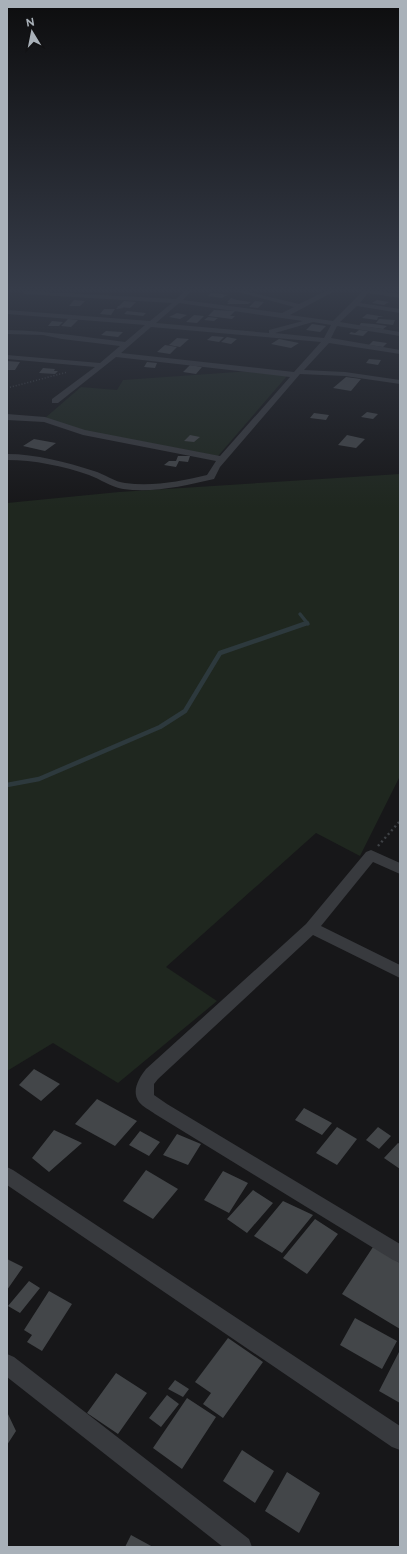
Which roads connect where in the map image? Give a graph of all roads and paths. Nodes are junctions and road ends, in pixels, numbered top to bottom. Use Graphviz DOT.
graph roads {
  1 [pos="84,364"];
  2 [pos="201,364"];
  3 [pos="306,364"];
  4 [pos="101,365"];
  5 [pos="296,374"];
  6 [pos="400,382"];
  7 [pos="55,401"];
  8 [pos="7,417"];
  9 [pos="7,457"];
  10 [pos="221,460"];
  11 [pos="400,821"];
  12 [pos="371,855"];
  13 [pos="400,869"];
  14 [pos="311,928"];
  15 [pos="400,972"];
  16 [pos="7,1175"];
  17 [pos="400,1254"];
  18 [pos="7,1364"];
  19 [pos="400,1438"];
  20 [pos="241,1547"];
  1 -- 4 [label="street"];
  2 -- 5 [label="street"];
  3 -- 5 [label="street"];
  4 -- 7 [label="street"];
  5 -- 6 [label="street"];
  5 -- 10 [label="street"];
  8 -- 10 [label="street"];
  9 -- 10 [label="street"];
  11 -- 12 [label="path"];
  12 -- 13 [label="street"];
  12 -- 14 [label="street"];
  14 -- 15 [label="street"];
  14 -- 17 [label="street"];
  16 -- 19 [label="street"];
  18 -- 20 [label="street"];
}
